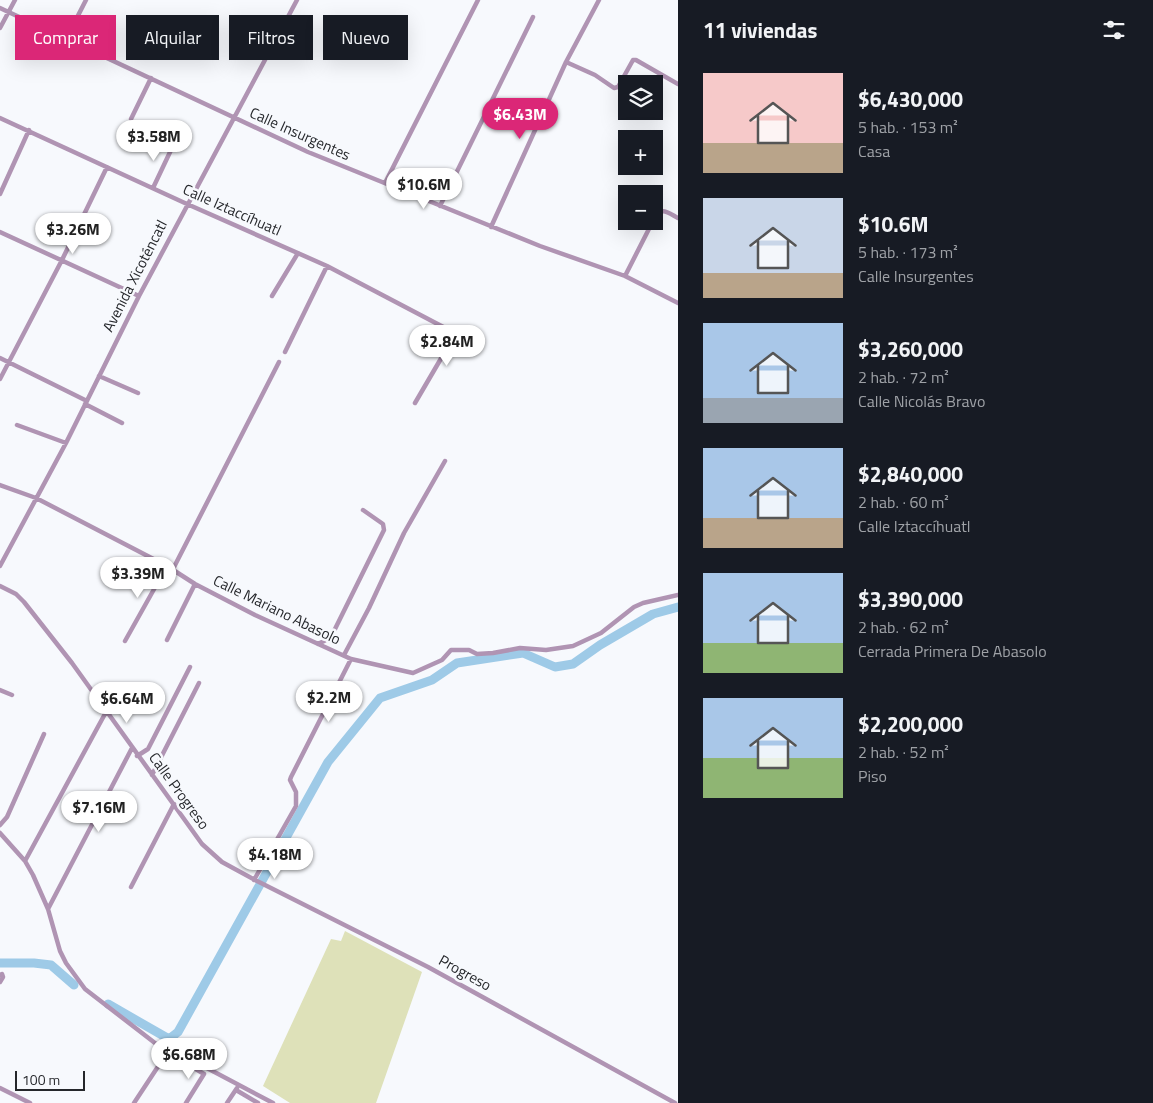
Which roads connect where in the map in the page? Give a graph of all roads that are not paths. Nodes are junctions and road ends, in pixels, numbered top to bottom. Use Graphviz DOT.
graph roads {
  1 [pos="15,0"];
  2 [pos="86,0"];
  3 [pos="297,0"];
  4 [pos="478,0"];
  5 [pos="599,0"];
  6 [pos="0,8"];
  7 [pos="8,12"];
  8 [pos="15,15"];
  9 [pos="78,15"];
  10 [pos="533,17"];
  11 [pos="0,28"];
  12 [pos="112,60"];
  13 [pos="566,62"];
  14 [pos="151,78"];
  15 [pos="678,84"];
  16 [pos="0,118"];
  17 [pos="234,118"];
  18 [pos="131,119"];
  19 [pos="29,130"];
  20 [pos="171,150"];
  21 [pos="107,167"];
  22 [pos="385,183"];
  23 [pos="152,188"];
  24 [pos="0,194"];
  25 [pos="187,204"];
  26 [pos="440,206"];
  27 [pos="663,211"];
  28 [pos="678,218"];
  29 [pos="491,227"];
  30 [pos="648,230"];
  31 [pos="0,232"];
  32 [pos="298,253"];
  33 [pos="62,260"];
  34 [pos="327,266"];
  35 [pos="625,276"];
  36 [pos="138,296"];
  37 [pos="272,296"];
  38 [pos="678,303"];
  39 [pos="285,352"];
  40 [pos="0,358"];
  41 [pos="9,362"];
  42 [pos="279,362"];
  43 [pos="99,376"];
  44 [pos="0,379"];
  45 [pos="138,392"];
  46 [pos="86,402"];
  47 [pos="415,404"];
  48 [pos="122,423"];
  49 [pos="17,425"];
  50 [pos="66,444"];
  51 [pos="445,460"];
  52 [pos="0,485"];
  53 [pos="36,498"];
  54 [pos="363,510"];
  55 [pos="0,566"];
  56 [pos="167,566"];
  57 [pos="173,569"];
  58 [pos="195,584"];
  59 [pos="0,586"];
  60 [pos="678,595"];
  61 [pos="168,640"];
  62 [pos="125,641"];
  63 [pos="318,644"];
  64 [pos="344,656"];
  65 [pos="351,658"];
  66 [pos="190,667"];
  67 [pos="199,683"];
  68 [pos="0,690"];
  69 [pos="12,695"];
  70 [pos="106,712"];
  71 [pos="44,734"];
  72 [pos="132,748"];
  73 [pos="138,756"];
  74 [pos="152,775"];
  75 [pos="174,804"];
  76 [pos="0,825"];
  77 [pos="0,833"];
  78 [pos="25,862"];
  79 [pos="255,880"];
  80 [pos="132,887"];
  81 [pos="48,909"];
  82 [pos="0,975"];
  83 [pos="0,982"];
  84 [pos="164,1050"];
  85 [pos="180,1060"];
  86 [pos="161,1062"];
  87 [pos="239,1085"];
  88 [pos="0,1088"];
  89 [pos="236,1090"];
  90 [pos="30,1103"];
  91 [pos="135,1103"];
  92 [pos="186,1103"];
  93 [pos="227,1103"];
  94 [pos="258,1103"];
  95 [pos="272,1103"];
  96 [pos="675,1103"];
  1 -- 7 [label="street"];
  2 -- 9 [label="street"];
  3 -- 17 [label="street, Avenida Xicoténcatl"];
  4 -- 22 [label="street"];
  5 -- 13 [label="street"];
  6 -- 7 [label="street, Calle Insurgentes"];
  7 -- 8 [label="street, Calle Insurgentes"];
  7 -- 11 [label="street"];
  10 -- 26 [label="street"];
  12 -- 14 [label="street, Calle Insurgentes"];
  13 -- 15 [label="street"];
  13 -- 29 [label="street"];
  14 -- 17 [label="street, Calle Insurgentes"];
  14 -- 18 [label="street"];
  16 -- 19 [label="street, Calle Iztaccíhuatl"];
  17 -- 22 [label="street, Calle Insurgentes"];
  17 -- 25 [label="street, Avenida Xicoténcatl"];
  19 -- 21 [label="street, Calle Iztaccíhuatl"];
  19 -- 24 [label="street"];
  20 -- 23 [label="street"];
  21 -- 23 [label="street, Calle Iztaccíhuatl"];
  21 -- 33 [label="street"];
  22 -- 26 [label="street, Calle Insurgentes"];
  23 -- 25 [label="street, Calle Iztaccíhuatl"];
  25 -- 32 [label="street, Calle Iztaccíhuatl"];
  25 -- 36 [label="street, Avenida Xicoténcatl"];
  26 -- 29 [label="street, Calle Insurgentes"];
  27 -- 28 [label="street"];
  29 -- 35 [label="street, Calle Insurgentes"];
  30 -- 35 [label="street"];
  31 -- 33 [label="street"];
  32 -- 34 [label="street, Calle Iztaccíhuatl"];
  32 -- 37 [label="street"];
  33 -- 36 [label="street"];
  33 -- 41 [label="street"];
  34 -- 39 [label="street"];
  34 -- 47 [label="street, Calle Iztaccíhuatl"];
  35 -- 38 [label="street, Calle Insurgentes"];
  36 -- 43 [label="street, Avenida Xicoténcatl"];
  40 -- 41 [label="street"];
  41 -- 44 [label="street"];
  41 -- 46 [label="street"];
  42 -- 57 [label="street"];
  43 -- 45 [label="street"];
  43 -- 46 [label="street, Avenida Xicoténcatl"];
  46 -- 48 [label="street"];
  46 -- 50 [label="street, Avenida Xicoténcatl"];
  49 -- 50 [label="street"];
  50 -- 53 [label="street, Avenida Xicoténcatl"];
  51 -- 64 [label="street"];
  52 -- 53 [label="street, Calle Mariano Abasolo"];
  53 -- 55 [label="street, Avenida Xicoténcatl"];
  53 -- 56 [label="street, Calle Mariano Abasolo"];
  54 -- 63 [label="street"];
  56 -- 57 [label="street, Calle Mariano Abasolo"];
  56 -- 62 [label="street"];
  57 -- 58 [label="street, Calle Mariano Abasolo"];
  58 -- 61 [label="street"];
  58 -- 63 [label="street, Calle Mariano Abasolo"];
  59 -- 70 [label="street, Calle Progreso"];
  60 -- 65 [label="street, Calle Mariano Abasolo"];
  63 -- 64 [label="street, Calle Mariano Abasolo"];
  64 -- 65 [label="street, Calle Mariano Abasolo"];
  65 -- 79 [label="street"];
  66 -- 73 [label="street"];
  67 -- 74 [label="street"];
  68 -- 69 [label="street"];
  70 -- 72 [label="street, Calle Progreso"];
  70 -- 78 [label="street"];
  71 -- 76 [label="street"];
  72 -- 73 [label="street, Calle Progreso"];
  72 -- 81 [label="street"];
  73 -- 74 [label="street, Calle Progreso"];
  74 -- 75 [label="street, Calle Progreso"];
  75 -- 79 [label="street, Calle Progreso"];
  75 -- 80 [label="street"];
  77 -- 78 [label="street"];
  78 -- 81 [label="street"];
  79 -- 96 [label="street, Progreso"];
  81 -- 84 [label="street"];
  82 -- 83 [label="street"];
  84 -- 85 [label="street"];
  84 -- 86 [label="street"];
  85 -- 86 [label="street"];
  85 -- 87 [label="street"];
  85 -- 92 [label="street"];
  86 -- 91 [label="street"];
  87 -- 89 [label="street"];
  87 -- 95 [label="street"];
  88 -- 90 [label="street"];
  89 -- 93 [label="street"];
  89 -- 94 [label="street"];
}
